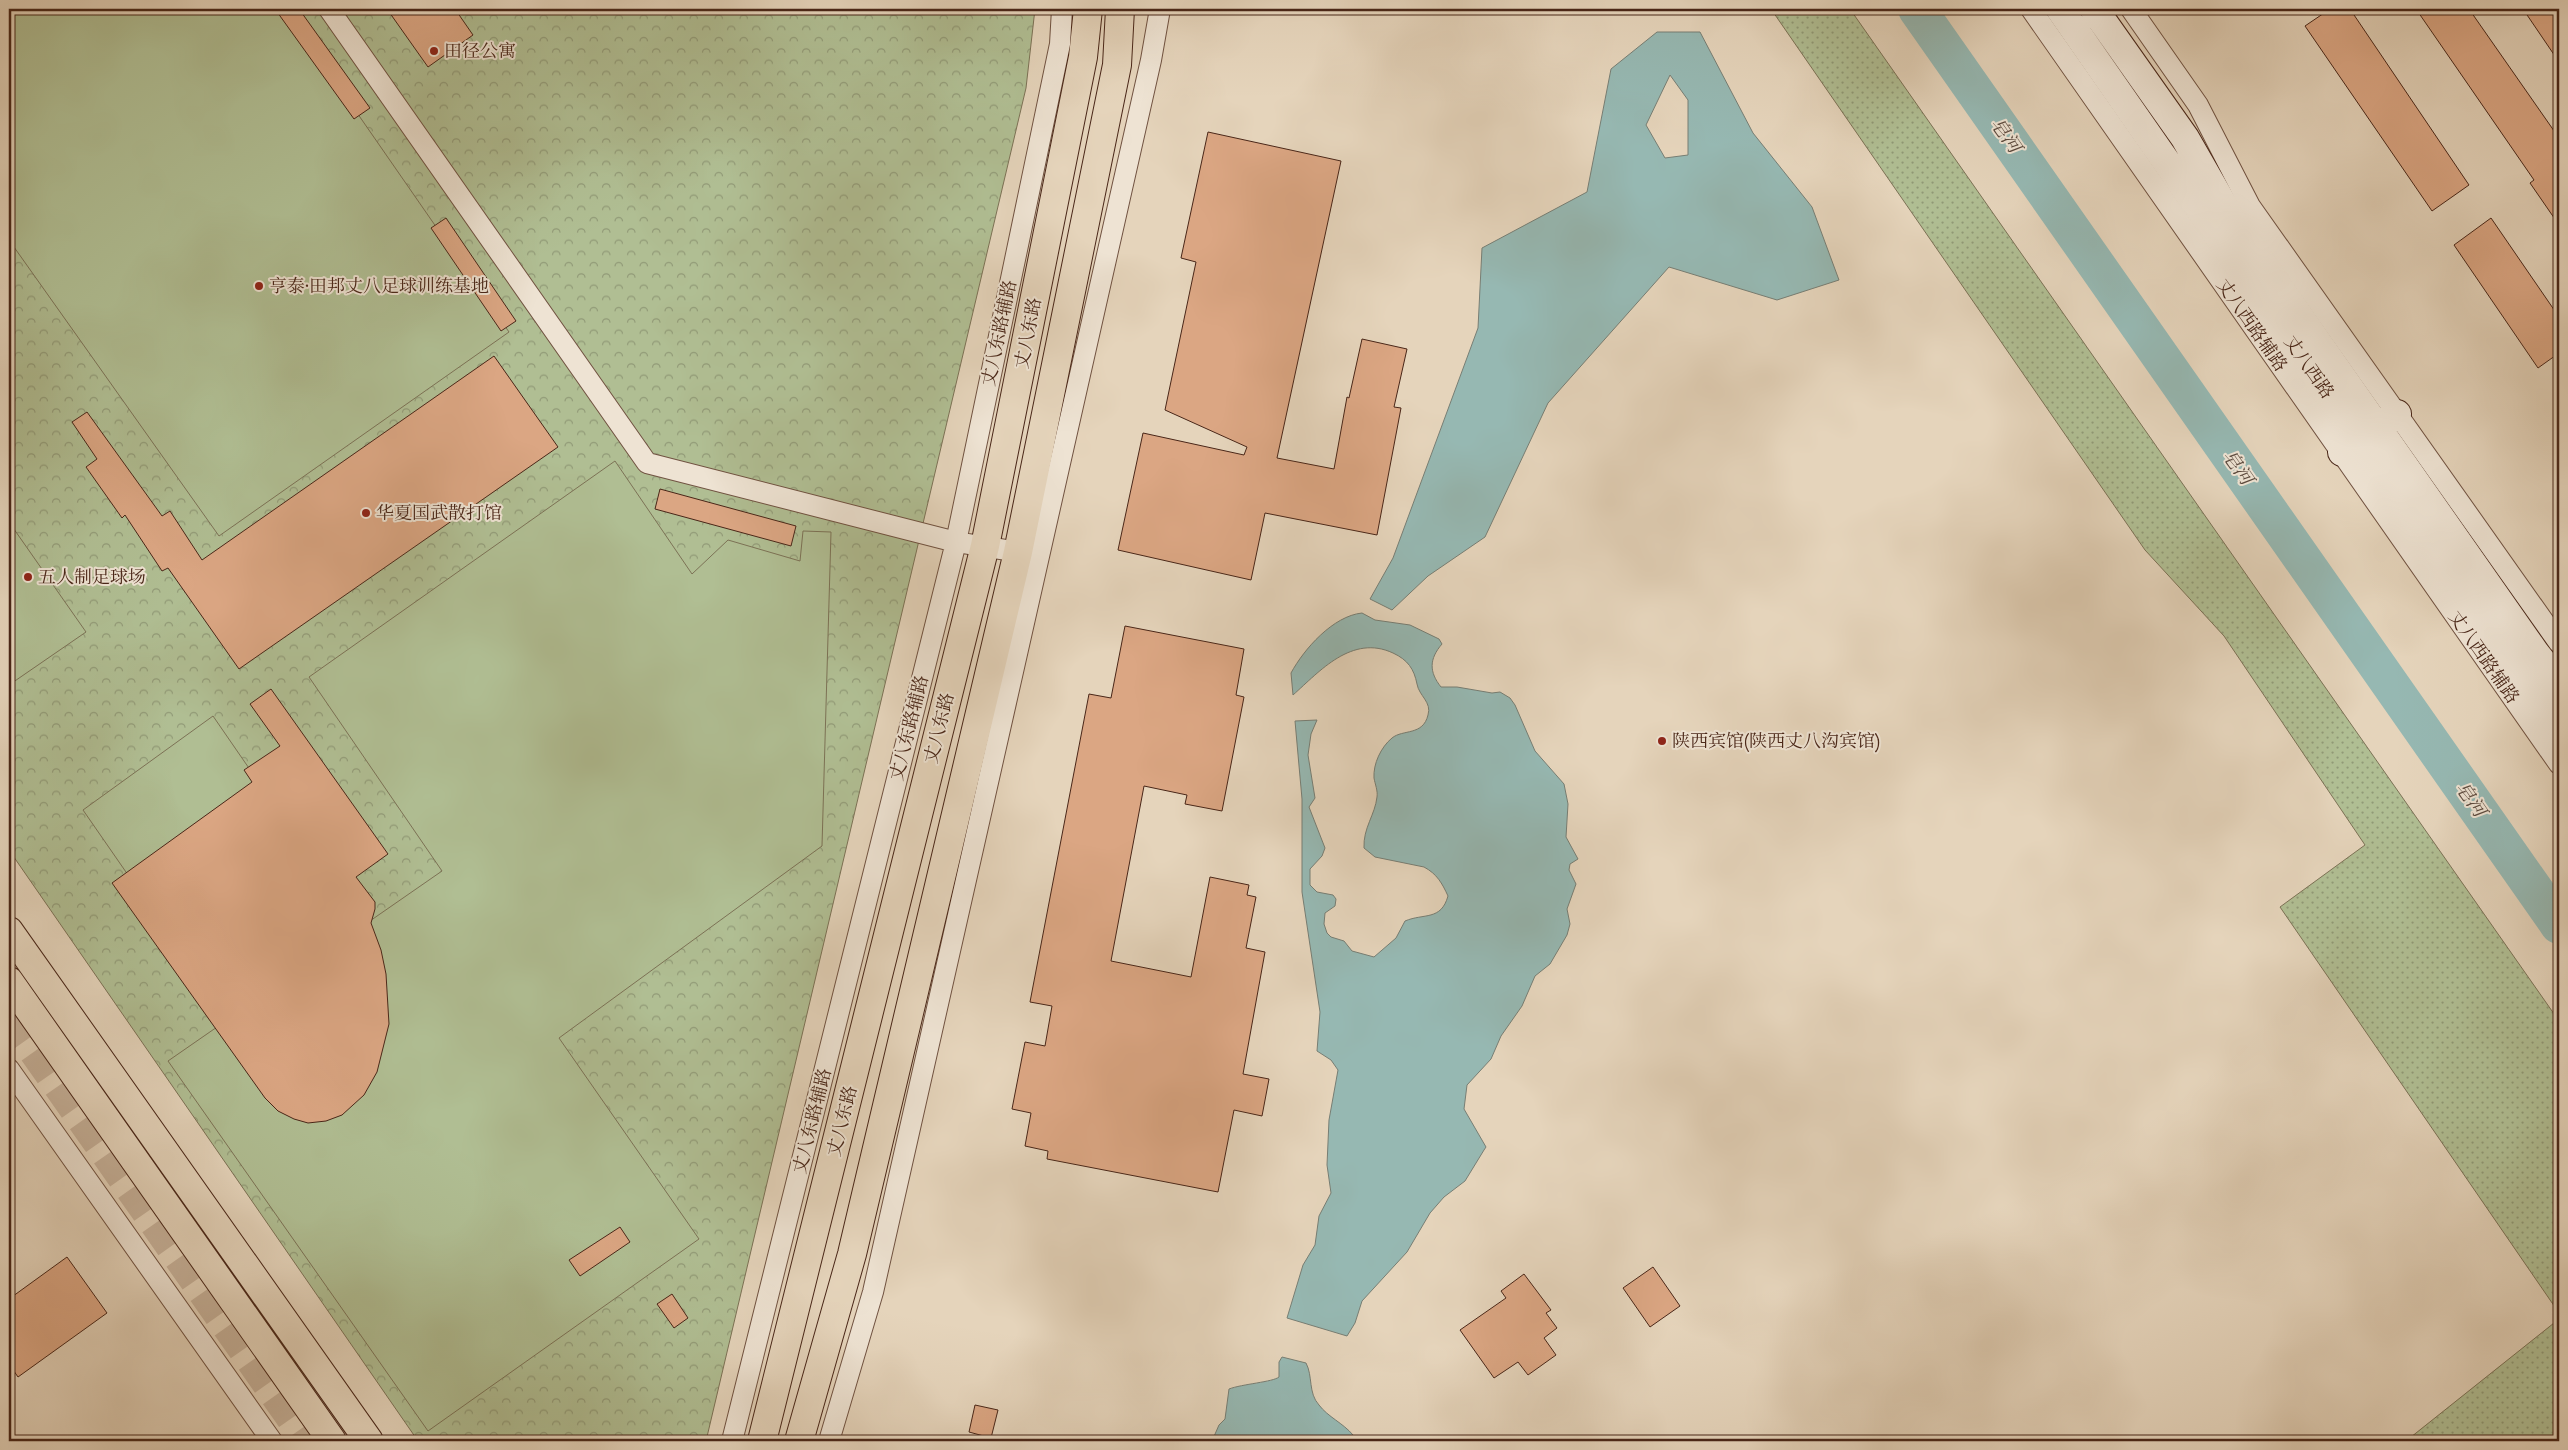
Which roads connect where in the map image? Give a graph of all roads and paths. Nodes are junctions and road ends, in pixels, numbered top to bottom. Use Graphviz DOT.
graph roads {
  1 [pos="329,9"];
  2 [pos="1062,9"];
  3 [pos="1088,9"];
  4 [pos="1120,9"];
  5 [pos="1160,9"];
  6 [pos="2031,9"];
  7 [pos="2060,9"];
  8 [pos="2094,9"];
  9 [pos="2131,9"];
  10 [pos="2369,433"];
  11 [pos="956,542"];
  12 [pos="985,546"];
  13 [pos="1018,552"];
  14 [pos="2559,643"];
  15 [pos="2559,683"];
  16 [pos="2559,726"];
  17 [pos="2559,764"];
  18 [pos="9,931"];
  19 [pos="9,981"];
  20 [pos="9,1068"];
  21 [pos="272,1441"];
  22 [pos="332,1441"];
  23 [pos="369,1441"];
  24 [pos="732,1441"];
  25 [pos="762,1441"];
  26 [pos="799,1441"];
  27 [pos="828,1441"];
  1 -- 11 [label="street"];
  2 -- 11 [label="street, 丈八东路辅路"];
  3 -- 12 [label="main road, 丈八东路"];
  4 -- 13 [label="main road, 丈八东路"];
  5 -- 27 [label="street"];
  6 -- 10 [label="street, 丈八西路辅路"];
  7 -- 10 [label="main road, 丈八西路"];
  8 -- 10 [label="main road, 丈八西路"];
  9 -- 10 [label="street, 丈八西路辅路"];
  10 -- 14 [label="street, 丈八西路辅路"];
  10 -- 15 [label="main road, 丈八西路"];
  10 -- 16 [label="main road, 丈八西路"];
  10 -- 17 [label="street, 丈八西路辅路"];
  11 -- 12 [label="street"];
  11 -- 24 [label="street, 丈八东路辅路"];
  12 -- 13 [label="street"];
  12 -- 25 [label="main road, 丈八东路"];
  13 -- 26 [label="main road, 丈八东路"];
  18 -- 23 [label="main road"];
  19 -- 22 [label="main road"];
  20 -- 21 [label="street"];
}
